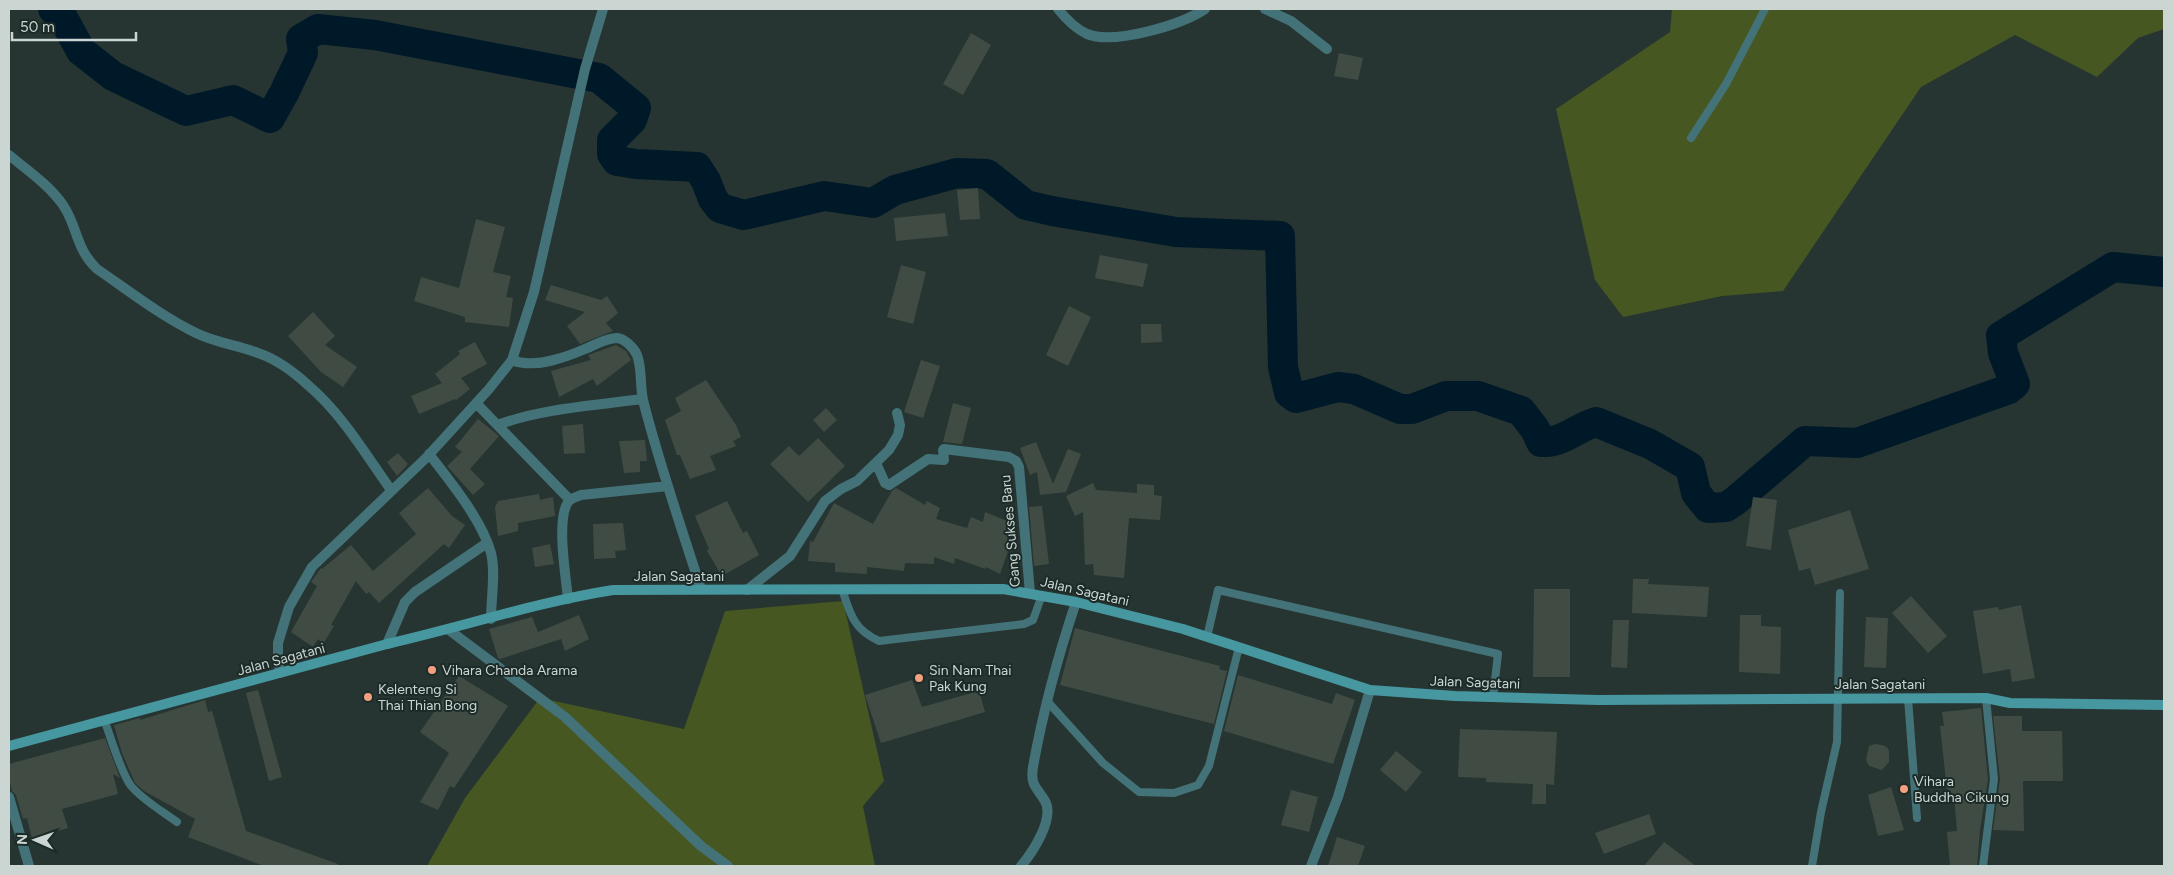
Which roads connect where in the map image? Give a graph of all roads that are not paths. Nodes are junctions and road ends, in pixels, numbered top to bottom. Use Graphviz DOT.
graph roads {
  1 [pos="603,9"];
  2 [pos="1058,9"];
  3 [pos="1205,9"];
  4 [pos="1265,9"];
  5 [pos="1766,9"];
  6 [pos="1327,49"];
  7 [pos="1691,138"];
  8 [pos="9,155"];
  9 [pos="512,360"];
  10 [pos="642,399"];
  11 [pos="476,403"];
  12 [pos="897,413"];
  13 [pos="498,425"];
  14 [pos="429,454"];
  15 [pos="876,463"];
  16 [pos="668,486"];
  17 [pos="392,490"];
  18 [pos="570,500"];
  19 [pos="487,543"];
  20 [pos="702,588"];
  21 [pos="842,589"];
  22 [pos="747,590"];
  23 [pos="1030,593"];
  24 [pos="1840,593"];
  25 [pos="1042,595"];
  26 [pos="568,599"];
  27 [pos="1076,602"];
  28 [pos="491,619"];
  29 [pos="449,630"];
  30 [pos="1207,637"];
  31 [pos="387,644"];
  32 [pos="1239,647"];
  33 [pos="280,673"];
  34 [pos="1370,690"];
  35 [pos="1493,697"];
  36 [pos="1839,698"];
  37 [pos="1908,698"];
  38 [pos="1986,698"];
  39 [pos="1047,701"];
  40 [pos="2164,704"];
  41 [pos="105,722"];
  42 [pos="9,746"];
  43 [pos="9,797"];
  44 [pos="1917,818"];
  45 [pos="178,822"];
  46 [pos="29,866"];
  47 [pos="728,866"];
  48 [pos="1021,866"];
  49 [pos="1311,866"];
  50 [pos="1812,866"];
  51 [pos="1984,866"];
  1 -- 9 [label="street"];
  2 -- 3 [label="street"];
  4 -- 6 [label="street"];
  5 -- 7 [label="lane"];
  8 -- 17 [label="street"];
  9 -- 10 [label="street"];
  9 -- 11 [label="street"];
  10 -- 13 [label="street"];
  10 -- 16 [label="street"];
  11 -- 13 [label="street"];
  11 -- 14 [label="street"];
  12 -- 15 [label="street"];
  13 -- 18 [label="street"];
  14 -- 17 [label="street"];
  14 -- 19 [label="street"];
  15 -- 22 [label="street"];
  15 -- 23 [label="street, Gang Sukses Baru"];
  16 -- 18 [label="street"];
  16 -- 20 [label="street"];
  17 -- 33 [label="street"];
  18 -- 26 [label="street"];
  19 -- 28 [label="street"];
  19 -- 31 [label="street"];
  20 -- 22 [label="street, Jalan Sagatani"];
  20 -- 26 [label="street, Jalan Sagatani"];
  21 -- 22 [label="street, Jalan Sagatani"];
  21 -- 23 [label="street, Jalan Sagatani"];
  21 -- 25 [label="lane"];
  23 -- 25 [label="street, Jalan Sagatani"];
  24 -- 36 [label="lane"];
  25 -- 27 [label="street, Jalan Sagatani"];
  26 -- 28 [label="street, Jalan Sagatani"];
  27 -- 30 [label="street, Jalan Sagatani"];
  27 -- 39 [label="street"];
  28 -- 29 [label="street, Jalan Sagatani"];
  29 -- 31 [label="street, Jalan Sagatani"];
  29 -- 47 [label="street"];
  30 -- 32 [label="street, Jalan Sagatani"];
  30 -- 35 [label="lane"];
  31 -- 33 [label="street, Jalan Sagatani"];
  32 -- 34 [label="street, Jalan Sagatani"];
  32 -- 39 [label="lane"];
  33 -- 41 [label="street, Jalan Sagatani"];
  34 -- 35 [label="street, Jalan Sagatani"];
  34 -- 49 [label="street"];
  35 -- 36 [label="street, Jalan Sagatani"];
  36 -- 37 [label="street, Jalan Sagatani"];
  36 -- 50 [label="lane"];
  37 -- 38 [label="street, Jalan Sagatani"];
  37 -- 44 [label="lane"];
  38 -- 40 [label="street, Jalan Sagatani"];
  38 -- 51 [label="lane"];
  39 -- 48 [label="street"];
  41 -- 42 [label="street, Jalan Sagatani"];
  41 -- 45 [label="lane"];
  43 -- 46 [label="street"];
}
